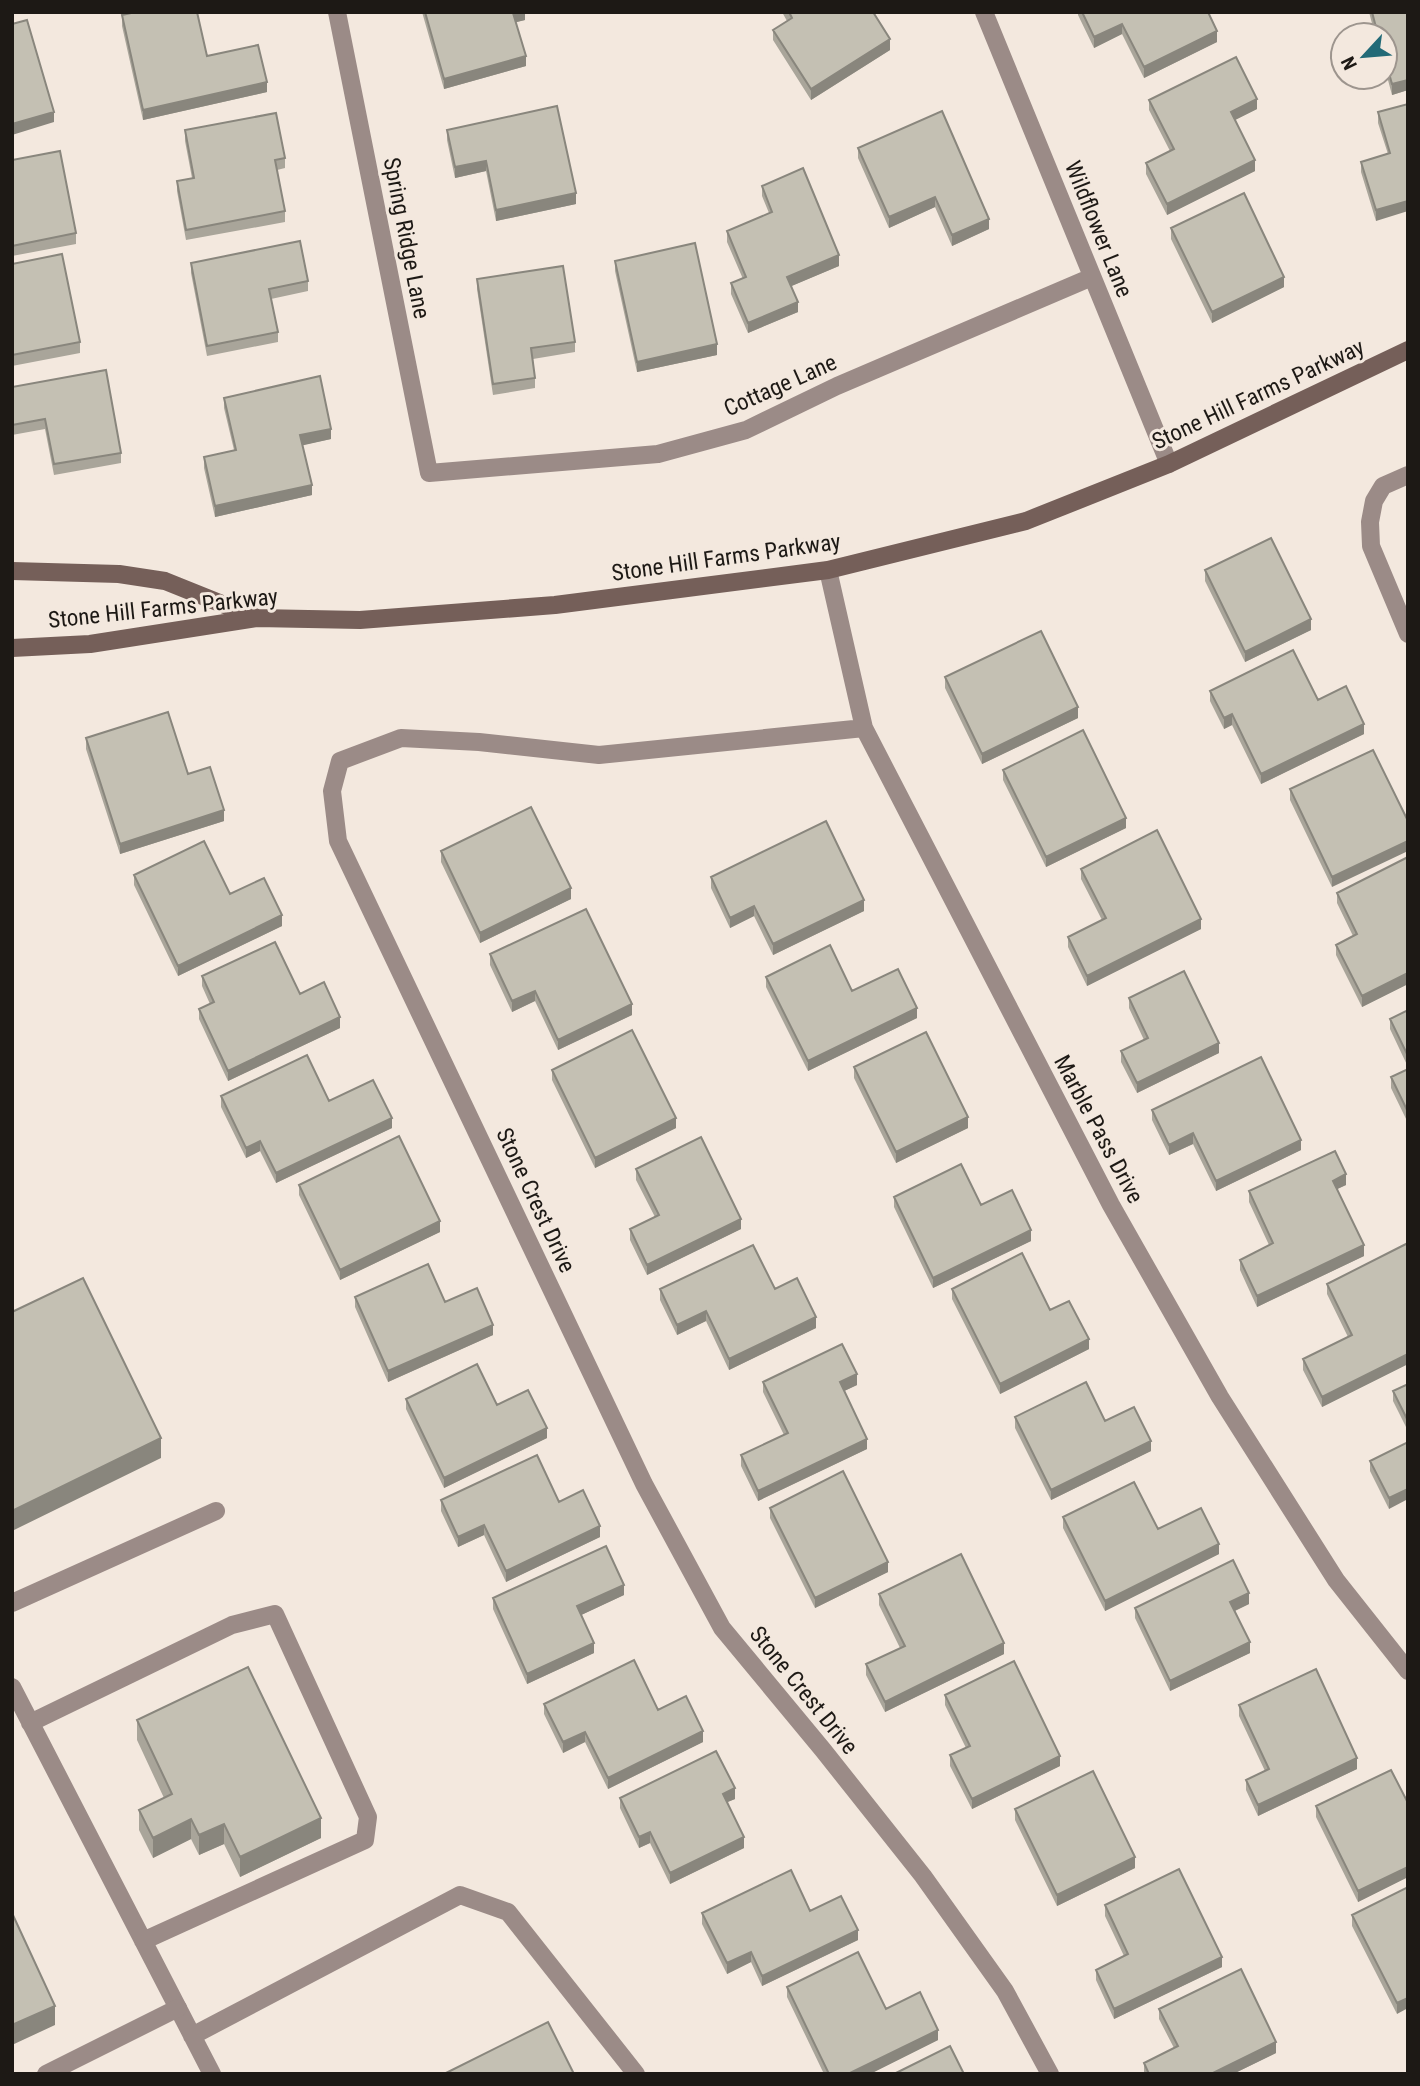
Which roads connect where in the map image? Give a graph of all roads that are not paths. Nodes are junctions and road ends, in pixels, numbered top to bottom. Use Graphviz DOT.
graph roads {
  1 [pos="337,12"];
  2 [pos="984,12"];
  3 [pos="1092,277"];
  4 [pos="1408,350"];
  5 [pos="1169,464"];
  6 [pos="429,474"];
  7 [pos="1408,475"];
  8 [pos="828,570"];
  9 [pos="12,571"];
  10 [pos="257,618"];
  11 [pos="1408,634"];
  12 [pos="12,648"];
  13 [pos="864,728"];
  14 [pos="216,1511"];
  15 [pos="12,1603"];
  16 [pos="1408,1671"];
  17 [pos="12,1687"];
  18 [pos="30,1723"];
  19 [pos="143,1941"];
  20 [pos="178,2008"];
  21 [pos="192,2036"];
  22 [pos="205,2071"];
  23 [pos="46,2074"];
  24 [pos="636,2074"];
  25 [pos="1050,2074"];
  1 -- 6 [label="street, Spring Ridge Lane"];
  2 -- 3 [label="street, Wildflower Lane"];
  3 -- 5 [label="street, Wildflower Lane"];
  3 -- 6 [label="street, Cottage Lane"];
  4 -- 5 [label="street, Stone Hill Farms Parkway"];
  5 -- 8 [label="street, Stone Hill Farms Parkway"];
  7 -- 11 [label="street"];
  8 -- 10 [label="street, Stone Hill Farms Parkway"];
  8 -- 13 [label="street, Marble Pass Drive"];
  9 -- 10 [label="street"];
  10 -- 12 [label="street, Stone Hill Farms Parkway"];
  13 -- 16 [label="street, Marble Pass Drive"];
  13 -- 25 [label="street, Stone Crest Drive"];
  14 -- 15 [label="street"];
  17 -- 18 [label="street"];
  18 -- 19 [label="street"];
  18 -- 19 [label="street"];
  19 -- 20 [label="street"];
  20 -- 21 [label="street"];
  20 -- 23 [label="street"];
  21 -- 22 [label="street"];
  21 -- 24 [label="street"];
}
